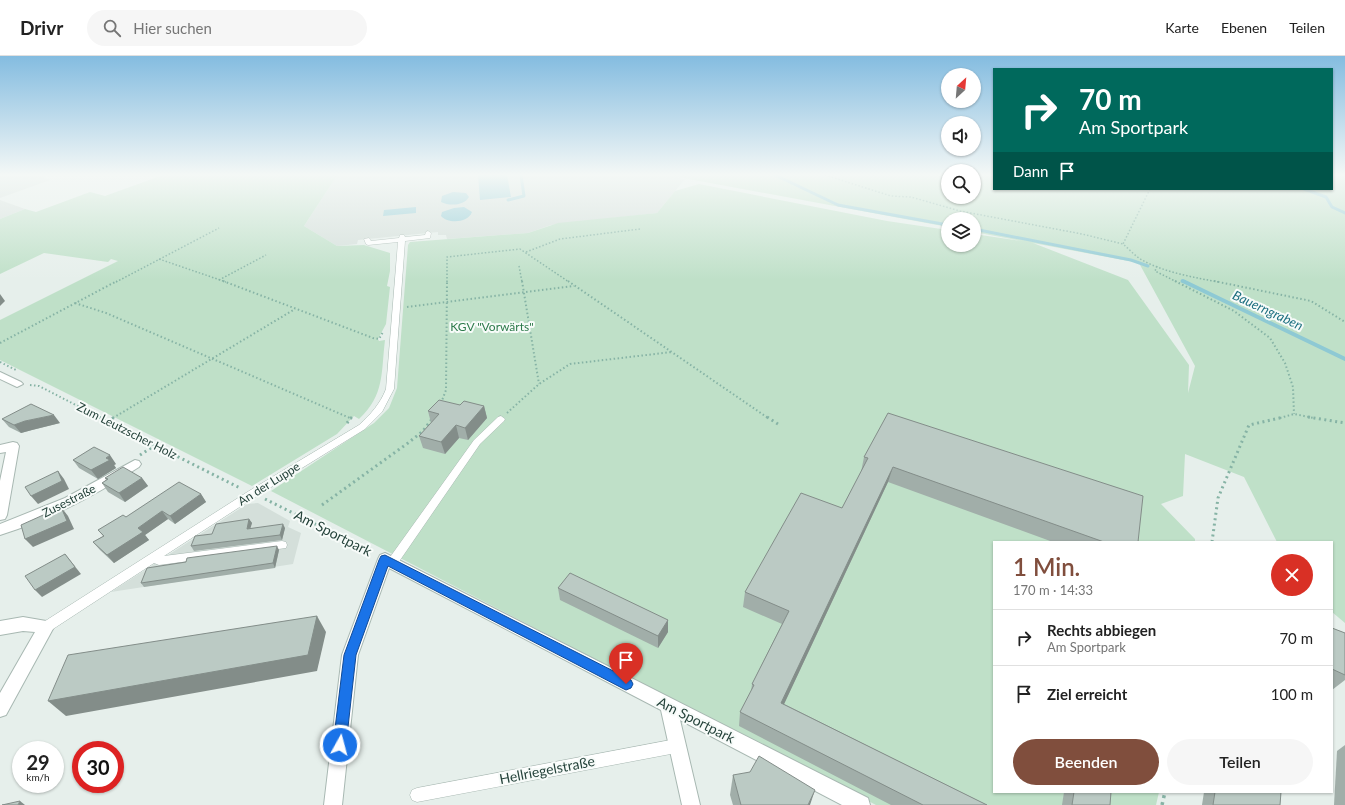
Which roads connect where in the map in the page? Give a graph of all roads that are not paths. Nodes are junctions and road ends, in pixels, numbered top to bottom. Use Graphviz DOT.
graph roads {
  1 [pos="428,233"];
  2 [pos="402,238"];
  3 [pos="367,239"];
  4 [pos="0,375"];
  5 [pos="17,384"];
  6 [pos="501,419"];
  7 [pos="0,449"];
  8 [pos="135,461"];
  9 [pos="0,515"];
  10 [pos="0,530"];
  11 [pos="282,545"];
  12 [pos="154,558"];
  13 [pos="389,561"];
  14 [pos="46,627"];
  15 [pos="0,628"];
  16 [pos="668,705"];
  17 [pos="0,709"];
  18 [pos="676,746"];
  19 [pos="417,794"];
  20 [pos="333,805"];
  21 [pos="690,805"];
  22 [pos="861,805"];
  1 -- 2 [label="lane"];
  2 -- 3 [label="lane"];
  2 -- 12 [label="lane, An der Luppe"];
  4 -- 5 [label="street"];
  6 -- 13 [label="lane"];
  7 -- 9 [label="street"];
  8 -- 10 [label="street, Zusestraße"];
  11 -- 12 [label="lane"];
  12 -- 14 [label="lane, An der Luppe"];
  13 -- 16 [label="street, Am Sportpark"];
  13 -- 20 [label="street"];
  14 -- 15 [label="street"];
  14 -- 17 [label="street"];
  16 -- 18 [label="street"];
  16 -- 22 [label="street, Am Sportpark"];
  18 -- 19 [label="lane, Hellriegelstraße"];
  18 -- 21 [label="street"];
}
